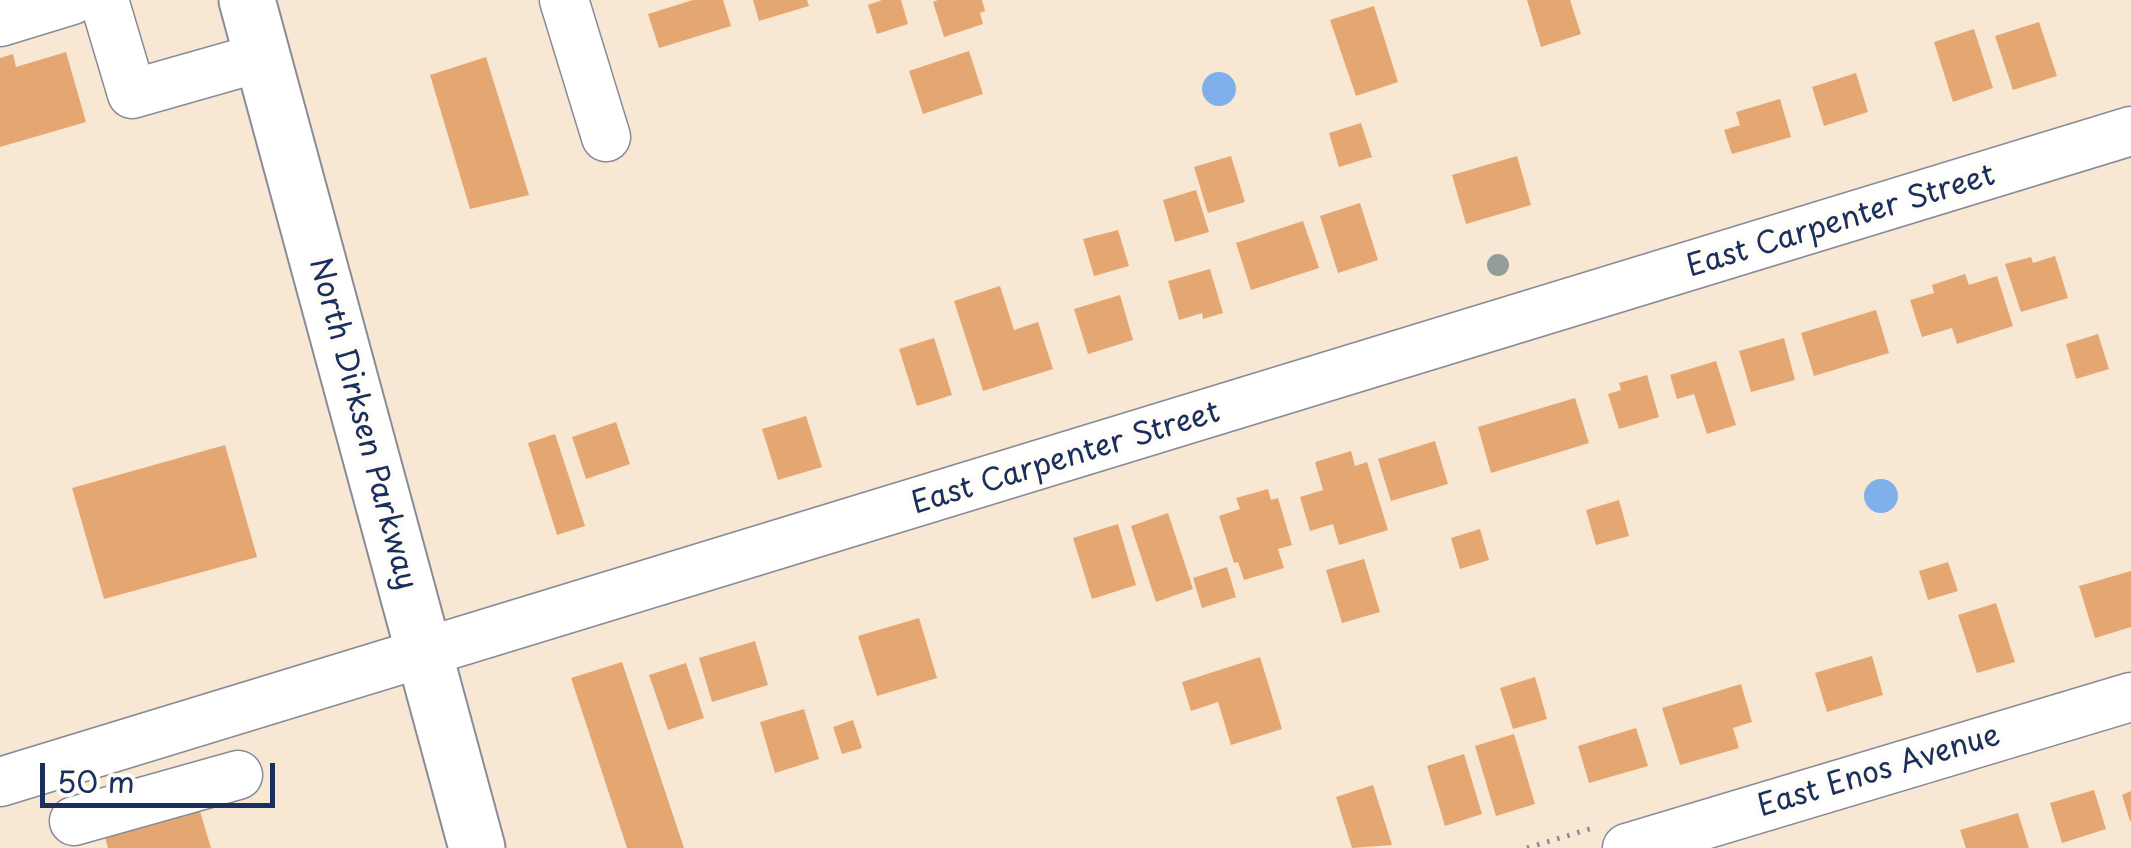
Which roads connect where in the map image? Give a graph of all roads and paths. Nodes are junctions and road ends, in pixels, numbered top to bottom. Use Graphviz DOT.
graph roads {
  1 [pos="72,0"];
  2 [pos="104,0"];
  3 [pos="247,0"];
  4 [pos="564,0"];
  5 [pos="0,22"];
  6 [pos="262,56"];
  7 [pos="2131,132"];
  8 [pos="606,137"];
  9 [pos="423,654"];
  10 [pos="2131,697"];
  11 [pos="238,775"];
  12 [pos="0,782"];
  13 [pos="74,821"];
  14 [pos="478,848"];
  15 [pos="1627,848"];
  1 -- 5 [label="street"];
  2 -- 6 [label="street"];
  3 -- 6 [label="main road, North Dirksen Parkway"];
  4 -- 8 [label="street"];
  6 -- 9 [label="main road, North Dirksen Parkway"];
  7 -- 9 [label="street, East Carpenter Street"];
  9 -- 12 [label="street, East Carpenter Street"];
  9 -- 14 [label="main road, North Dirksen Parkway"];
  10 -- 15 [label="street, East Enos Avenue"];
  11 -- 13 [label="street"];
}
